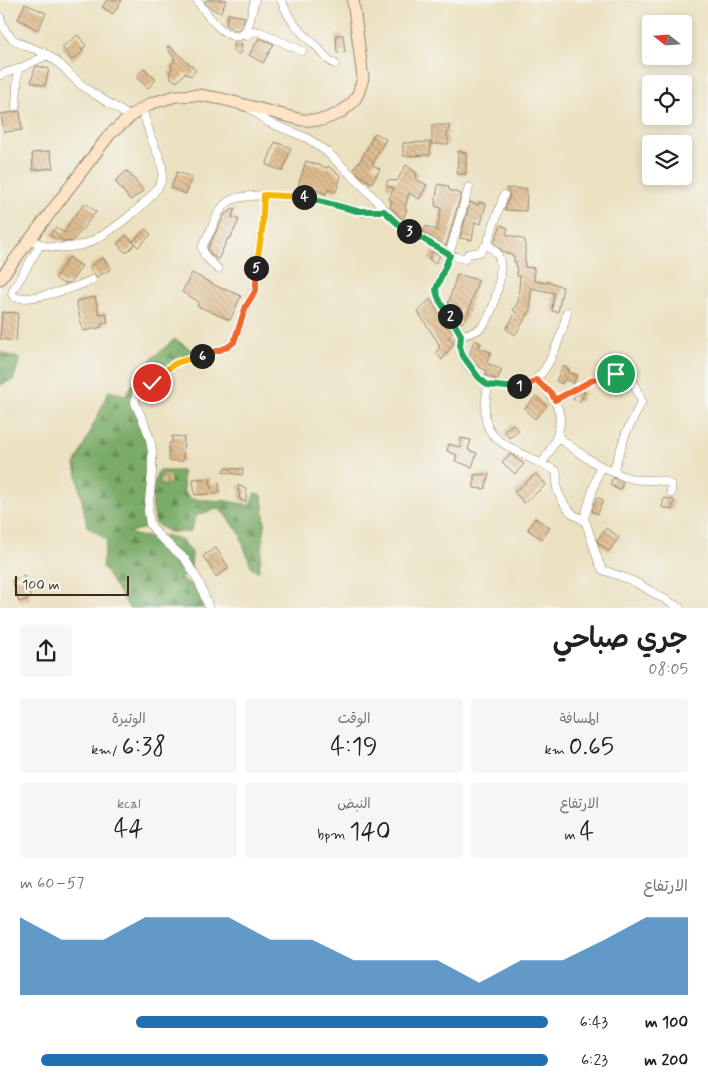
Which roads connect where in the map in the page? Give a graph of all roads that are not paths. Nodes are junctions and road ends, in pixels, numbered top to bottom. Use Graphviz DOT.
graph roads {
  1 [pos="197,0"];
  2 [pos="254,0"];
  3 [pos="281,0"];
  4 [pos="353,0"];
  5 [pos="0,17"];
  6 [pos="242,34"];
  7 [pos="302,51"];
  8 [pos="48,55"];
  9 [pos="335,64"];
  10 [pos="18,70"];
  11 [pos="0,75"];
  12 [pos="246,105"];
  13 [pos="16,106"];
  14 [pos="142,109"];
  15 [pos="129,116"];
  16 [pos="469,187"];
  17 [pos="264,195"];
  18 [pos="504,195"];
  19 [pos="384,211"];
  20 [pos="35,242"];
  21 [pos="487,244"];
  22 [pos="450,255"];
  23 [pos="218,269"];
  24 [pos="0,279"];
  25 [pos="92,280"];
  26 [pos="567,312"];
  27 [pos="461,335"];
  28 [pos="536,380"];
  29 [pos="488,385"];
  30 [pos="555,400"];
  31 [pos="557,436"];
  32 [pos="542,463"];
  33 [pos="600,467"];
  34 [pos="613,472"];
  35 [pos="671,492"];
  36 [pos="584,519"];
  37 [pos="209,608"];
  38 [pos="680,608"];
  1 -- 6 [label="street"];
  2 -- 6 [label="street"];
  3 -- 9 [label="street"];
  4 -- 12 [label="main road"];
  5 -- 8 [label="street"];
  6 -- 7 [label="street"];
  8 -- 10 [label="street"];
  8 -- 15 [label="street"];
  10 -- 11 [label="street"];
  10 -- 13 [label="street"];
  12 -- 14 [label="main road"];
  12 -- 19 [label="street"];
  14 -- 15 [label="main road"];
  14 -- 20 [label="street"];
  15 -- 20 [label="main road"];
  16 -- 22 [label="street"];
  17 -- 19 [label="street"];
  17 -- 23 [label="street"];
  17 -- 37 [label="street"];
  18 -- 21 [label="street"];
  19 -- 22 [label="street"];
  20 -- 24 [label="main road"];
  20 -- 25 [label="street"];
  21 -- 22 [label="street"];
  21 -- 27 [label="street"];
  22 -- 27 [label="street"];
  26 -- 28 [label="street"];
  27 -- 29 [label="street"];
  28 -- 29 [label="street"];
  28 -- 30 [label="street"];
  29 -- 32 [label="street"];
  30 -- 31 [label="street"];
  30 -- 34 [label="street"];
  31 -- 32 [label="street"];
  31 -- 33 [label="street"];
  32 -- 36 [label="street"];
  33 -- 34 [label="street"];
  33 -- 36 [label="street"];
  34 -- 35 [label="street"];
  36 -- 38 [label="street"];
}
